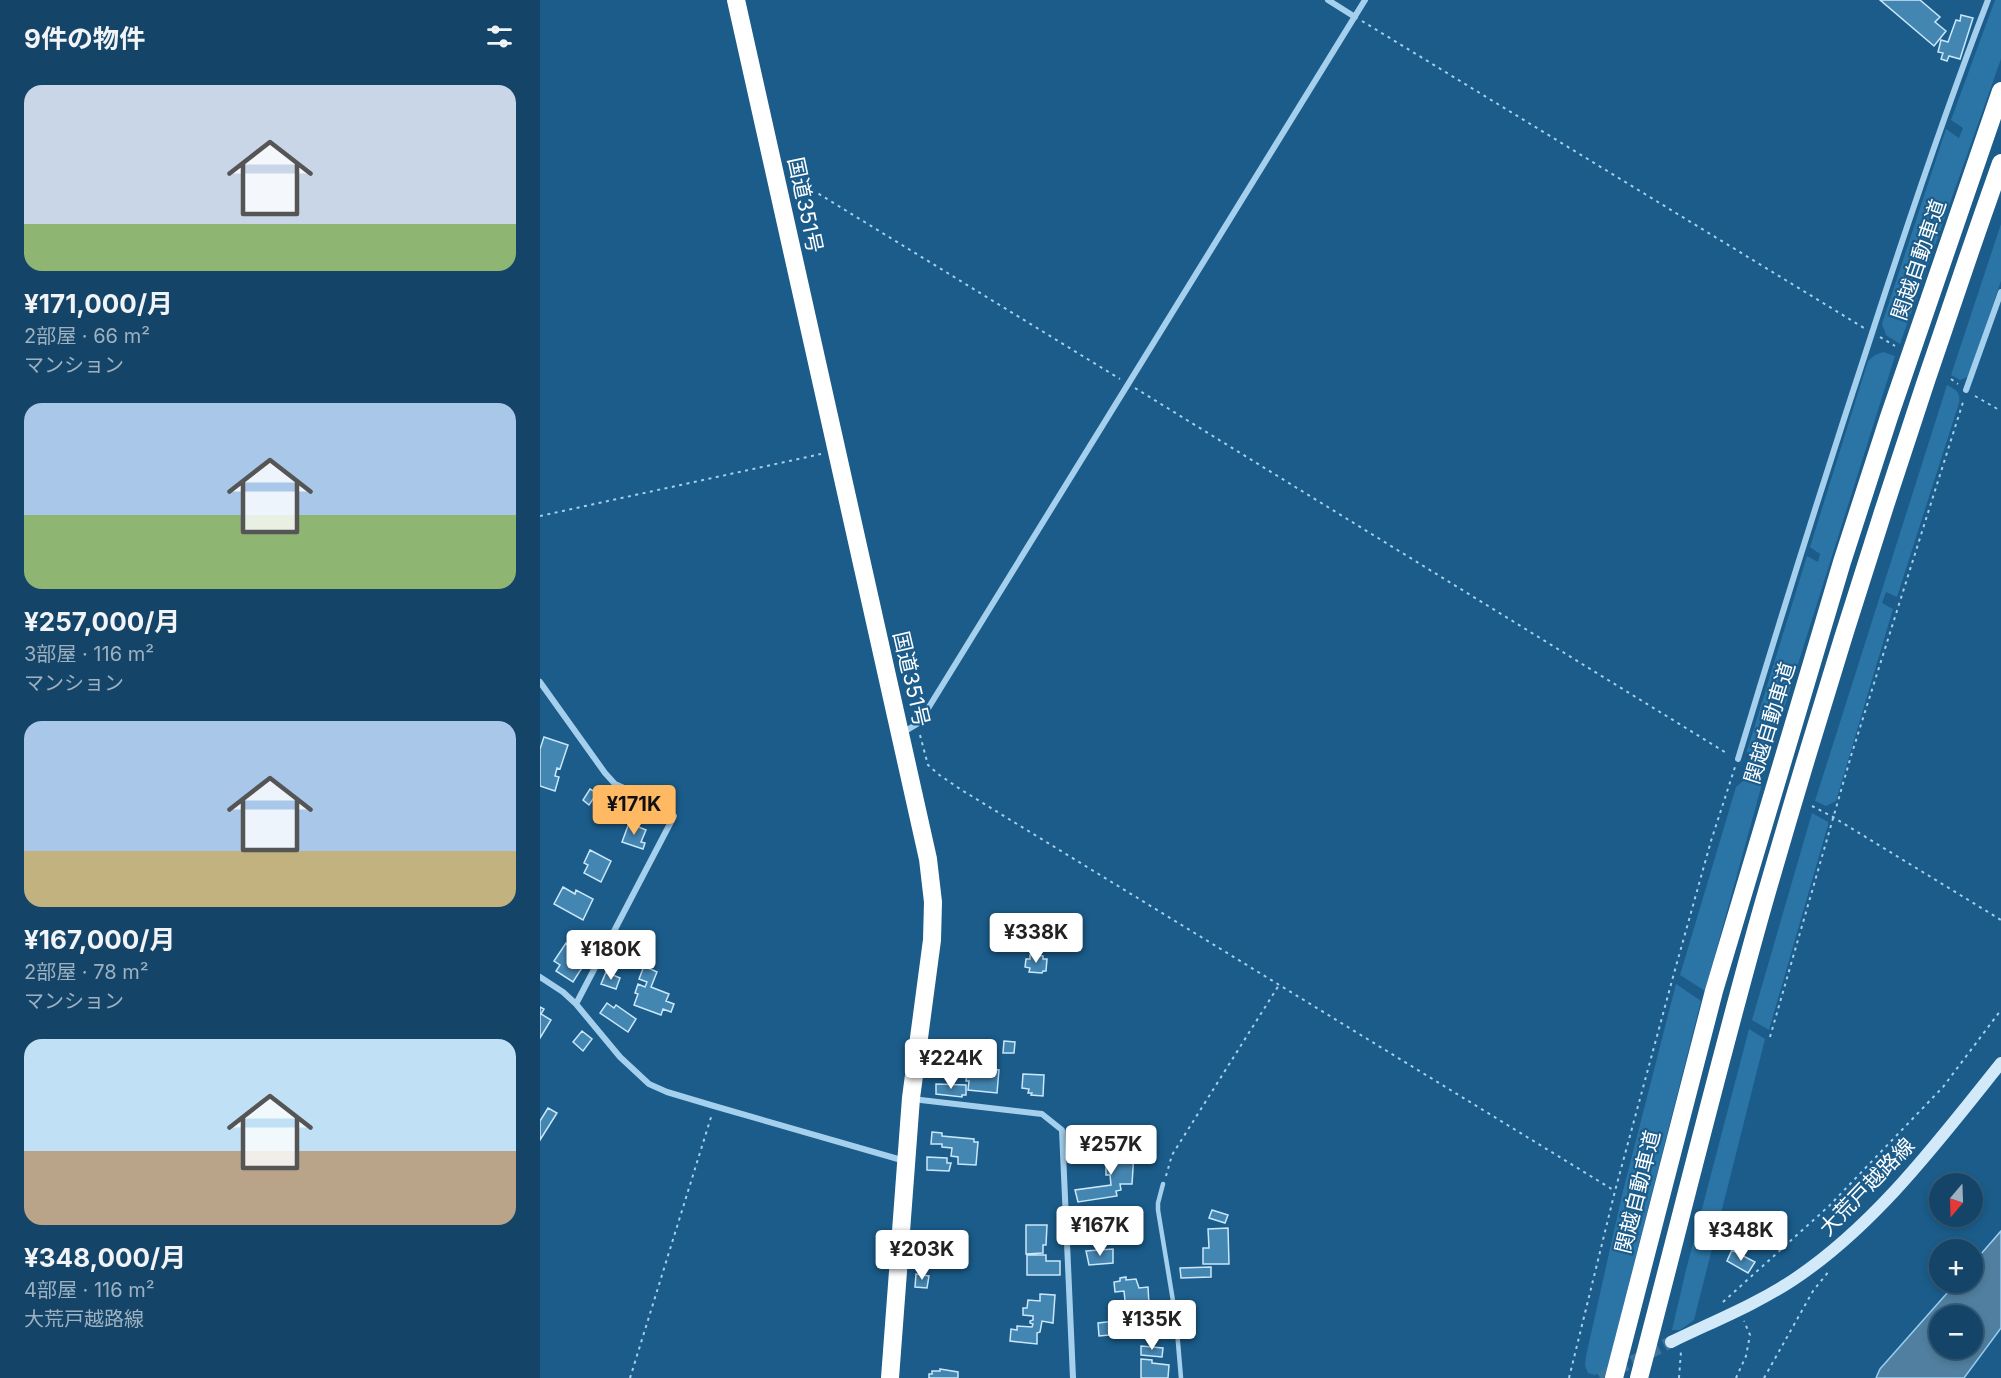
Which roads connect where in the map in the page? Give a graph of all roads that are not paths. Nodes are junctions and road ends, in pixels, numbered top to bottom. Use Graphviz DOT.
graph roads {
  1 [pos="736,0"];
  2 [pos="1328,0"];
  3 [pos="1365,0"];
  4 [pos="1988,0"];
  5 [pos="1355,17"];
  6 [pos="2001,91"];
  7 [pos="2001,163"];
  8 [pos="2001,292"];
  9 [pos="1966,390"];
  10 [pos="540,682"];
  11 [pos="900,734"];
  12 [pos="1738,759"];
  13 [pos="540,977"];
  14 [pos="576,1004"];
  15 [pos="2001,1063"];
  16 [pos="911,1098"];
  17 [pos="906,1162"];
  18 [pos="1163,1184"];
  19 [pos="1676,1340"];
  20 [pos="890,1378"];
  21 [pos="1073,1378"];
  22 [pos="1181,1378"];
  23 [pos="1614,1378"];
  24 [pos="1639,1378"];
  1 -- 11 [label="highway, 国道351号"];
  2 -- 5 [label="street"];
  3 -- 5 [label="street"];
  4 -- 12 [label="street"];
  5 -- 11 [label="street"];
  6 -- 23 [label="highway, 関越自動車道"];
  7 -- 24 [label="highway"];
  8 -- 9 [label="street"];
  10 -- 14 [label="street"];
  11 -- 16 [label="highway, 国道351号"];
  13 -- 14 [label="street"];
  14 -- 17 [label="street"];
  15 -- 19 [label="main road, 大荒戸越路線"];
  16 -- 17 [label="highway, 国道351号"];
  16 -- 21 [label="street"];
  17 -- 20 [label="highway, 国道351号"];
  18 -- 22 [label="lane"];
}
